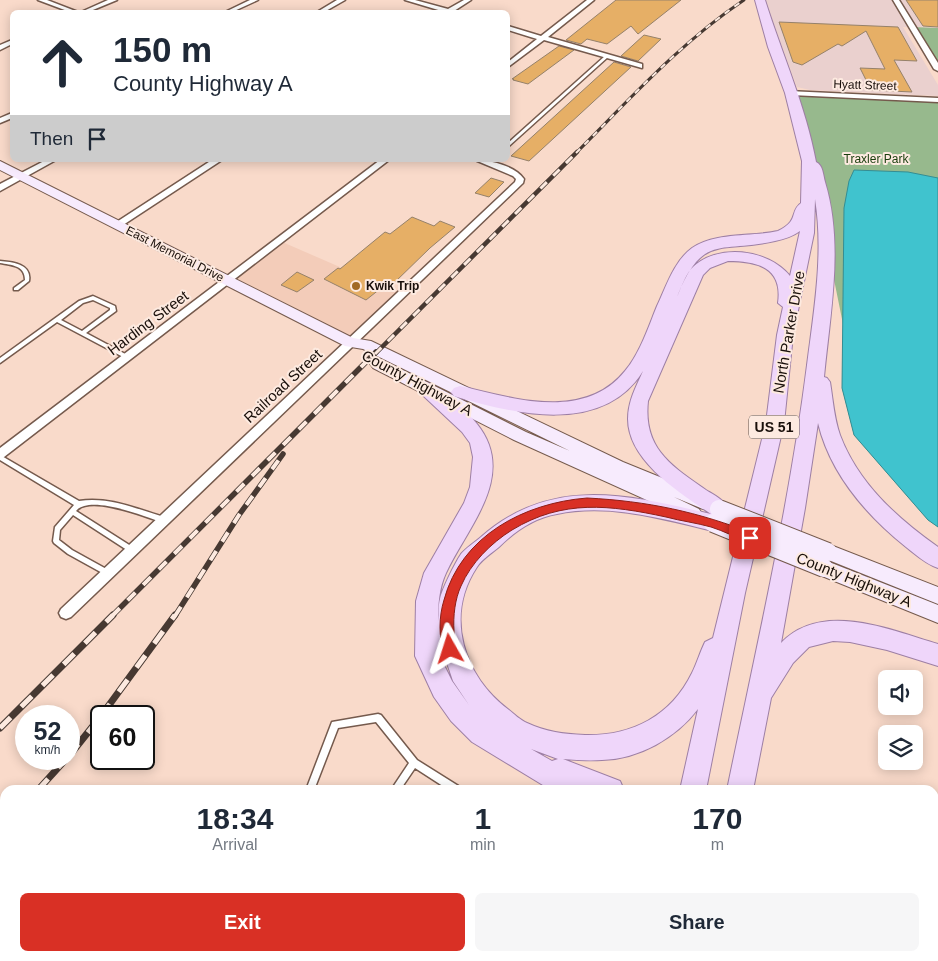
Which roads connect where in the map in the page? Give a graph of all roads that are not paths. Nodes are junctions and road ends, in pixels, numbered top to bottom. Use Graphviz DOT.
graph roads {
  1 [pos="41,0"];
  2 [pos="114,0"];
  3 [pos="255,0"];
  4 [pos="342,0"];
  5 [pos="408,0"];
  6 [pos="468,0"];
  7 [pos="591,0"];
  8 [pos="760,0"];
  9 [pos="896,0"];
  10 [pos="69,10"];
  11 [pos="89,10"];
  12 [pos="232,10"];
  13 [pos="324,10"];
  14 [pos="443,10"];
  15 [pos="453,10"];
  16 [pos="510,29"];
  17 [pos="542,38"];
  18 [pos="606,57"];
  19 [pos="510,63"];
  20 [pos="639,66"];
  21 [pos="938,69"];
  22 [pos="793,100"];
  23 [pos="938,100"];
  24 [pos="510,143"];
  25 [pos="48,162"];
  26 [pos="215,162"];
  27 [pos="382,162"];
  28 [pos="488,162"];
  29 [pos="0,165"];
  30 [pos="22,176"];
  31 [pos="0,188"];
  32 [pos="808,198"];
  33 [pos="117,225"];
  34 [pos="743,240"];
  35 [pos="802,259"];
  36 [pos="0,262"];
  37 [pos="227,281"];
  38 [pos="16,289"];
  39 [pos="823,298"];
  40 [pos="57,320"];
  41 [pos="83,333"];
  42 [pos="785,336"];
  43 [pos="350,343"];
  44 [pos="127,357"];
  45 [pos="817,358"];
  46 [pos="0,361"];
  47 [pos="424,388"];
  48 [pos="460,392"];
  49 [pos="0,456"];
  50 [pos="78,504"];
  51 [pos="72,510"];
  52 [pos="716,516"];
  53 [pos="164,520"];
  54 [pos="132,550"];
  55 [pos="938,559"];
  56 [pos="826,560"];
  57 [pos="108,573"];
  58 [pos="734,593"];
  59 [pos="938,596"];
  60 [pos="66,613"];
  61 [pos="938,614"];
  62 [pos="938,655"];
  63 [pos="758,699"];
  64 [pos="518,756"];
  65 [pos="414,763"];
  66 [pos="312,785"];
  67 [pos="399,785"];
  68 [pos="449,785"];
  69 [pos="567,785"];
  70 [pos="597,785"];
  71 [pos="694,785"];
  72 [pos="736,785"];
  1 -- 10 [label="street"];
  2 -- 11 [label="street"];
  3 -- 12 [label="street"];
  4 -- 13 [label="street"];
  5 -- 14 [label="street"];
  6 -- 15 [label="street"];
  7 -- 17 [label="street"];
  8 -- 22 [label="main road, North Parker Drive / US 51"];
  9 -- 21 [label="street"];
  16 -- 17 [label="street"];
  17 -- 18 [label="street"];
  17 -- 19 [label="street"];
  18 -- 20 [label="street"];
  18 -- 24 [label="lane"];
  22 -- 23 [label="street, Hyatt Street"];
  22 -- 32 [label="main road, North Parker Drive / US 51"];
  22 -- 39 [label="main road, North Parker Drive / US 51"];
  25 -- 30 [label="street"];
  26 -- 33 [label="street"];
  27 -- 37 [label="street, Harding Street"];
  28 -- 43 [label="street, Railroad Street"];
  29 -- 30 [label="main road, East Memorial Drive"];
  30 -- 31 [label="street"];
  30 -- 33 [label="main road, East Memorial Drive"];
  32 -- 34 [label="main road"];
  32 -- 35 [label="main road, North Parker Drive / US 51"];
  33 -- 37 [label="main road, East Memorial Drive"];
  34 -- 35 [label="main road"];
  34 -- 48 [label="main road"];
  35 -- 39 [label="main road"];
  35 -- 42 [label="main road, North Parker Drive / US 51"];
  36 -- 38 [label="lane"];
  37 -- 43 [label="main road, East Memorial Drive"];
  37 -- 44 [label="street, Harding Street"];
  39 -- 45 [label="main road, North Parker Drive / US 51"];
  40 -- 41 [label="lane"];
  40 -- 41 [label="lane"];
  40 -- 46 [label="lane"];
  41 -- 44 [label="lane"];
  42 -- 52 [label="main road"];
  42 -- 58 [label="main road, North Parker Drive / US 51"];
  43 -- 47 [label="main road, County Highway A"];
  43 -- 48 [label="main road, County Highway A"];
  43 -- 53 [label="street, Railroad Street"];
  44 -- 49 [label="street, Harding Street"];
  45 -- 55 [label="main road"];
  45 -- 63 [label="main road, North Parker Drive / US 51"];
  47 -- 52 [label="main road, County Highway A"];
  47 -- 64 [label="main road"];
  48 -- 52 [label="main road, County Highway A"];
  49 -- 50 [label="lane"];
  50 -- 51 [label="lane"];
  50 -- 53 [label="lane"];
  51 -- 54 [label="lane"];
  51 -- 57 [label="lane"];
  52 -- 56 [label="main road, County Highway A, bridge"];
  52 -- 58 [label="main road"];
  53 -- 54 [label="street, Railroad Street"];
  54 -- 57 [label="street, Railroad Street"];
  56 -- 59 [label="main road, County Highway A"];
  56 -- 61 [label="main road, County Highway A"];
  57 -- 60 [label="street, Railroad Street"];
  58 -- 71 [label="main road, North Parker Drive / US 51"];
  62 -- 63 [label="main road"];
  63 -- 72 [label="main road, North Parker Drive / US 51"];
  64 -- 69 [label="main road"];
  64 -- 70 [label="main road"];
  65 -- 66 [label="lane"];
  65 -- 67 [label="lane"];
  65 -- 68 [label="lane"];
}
